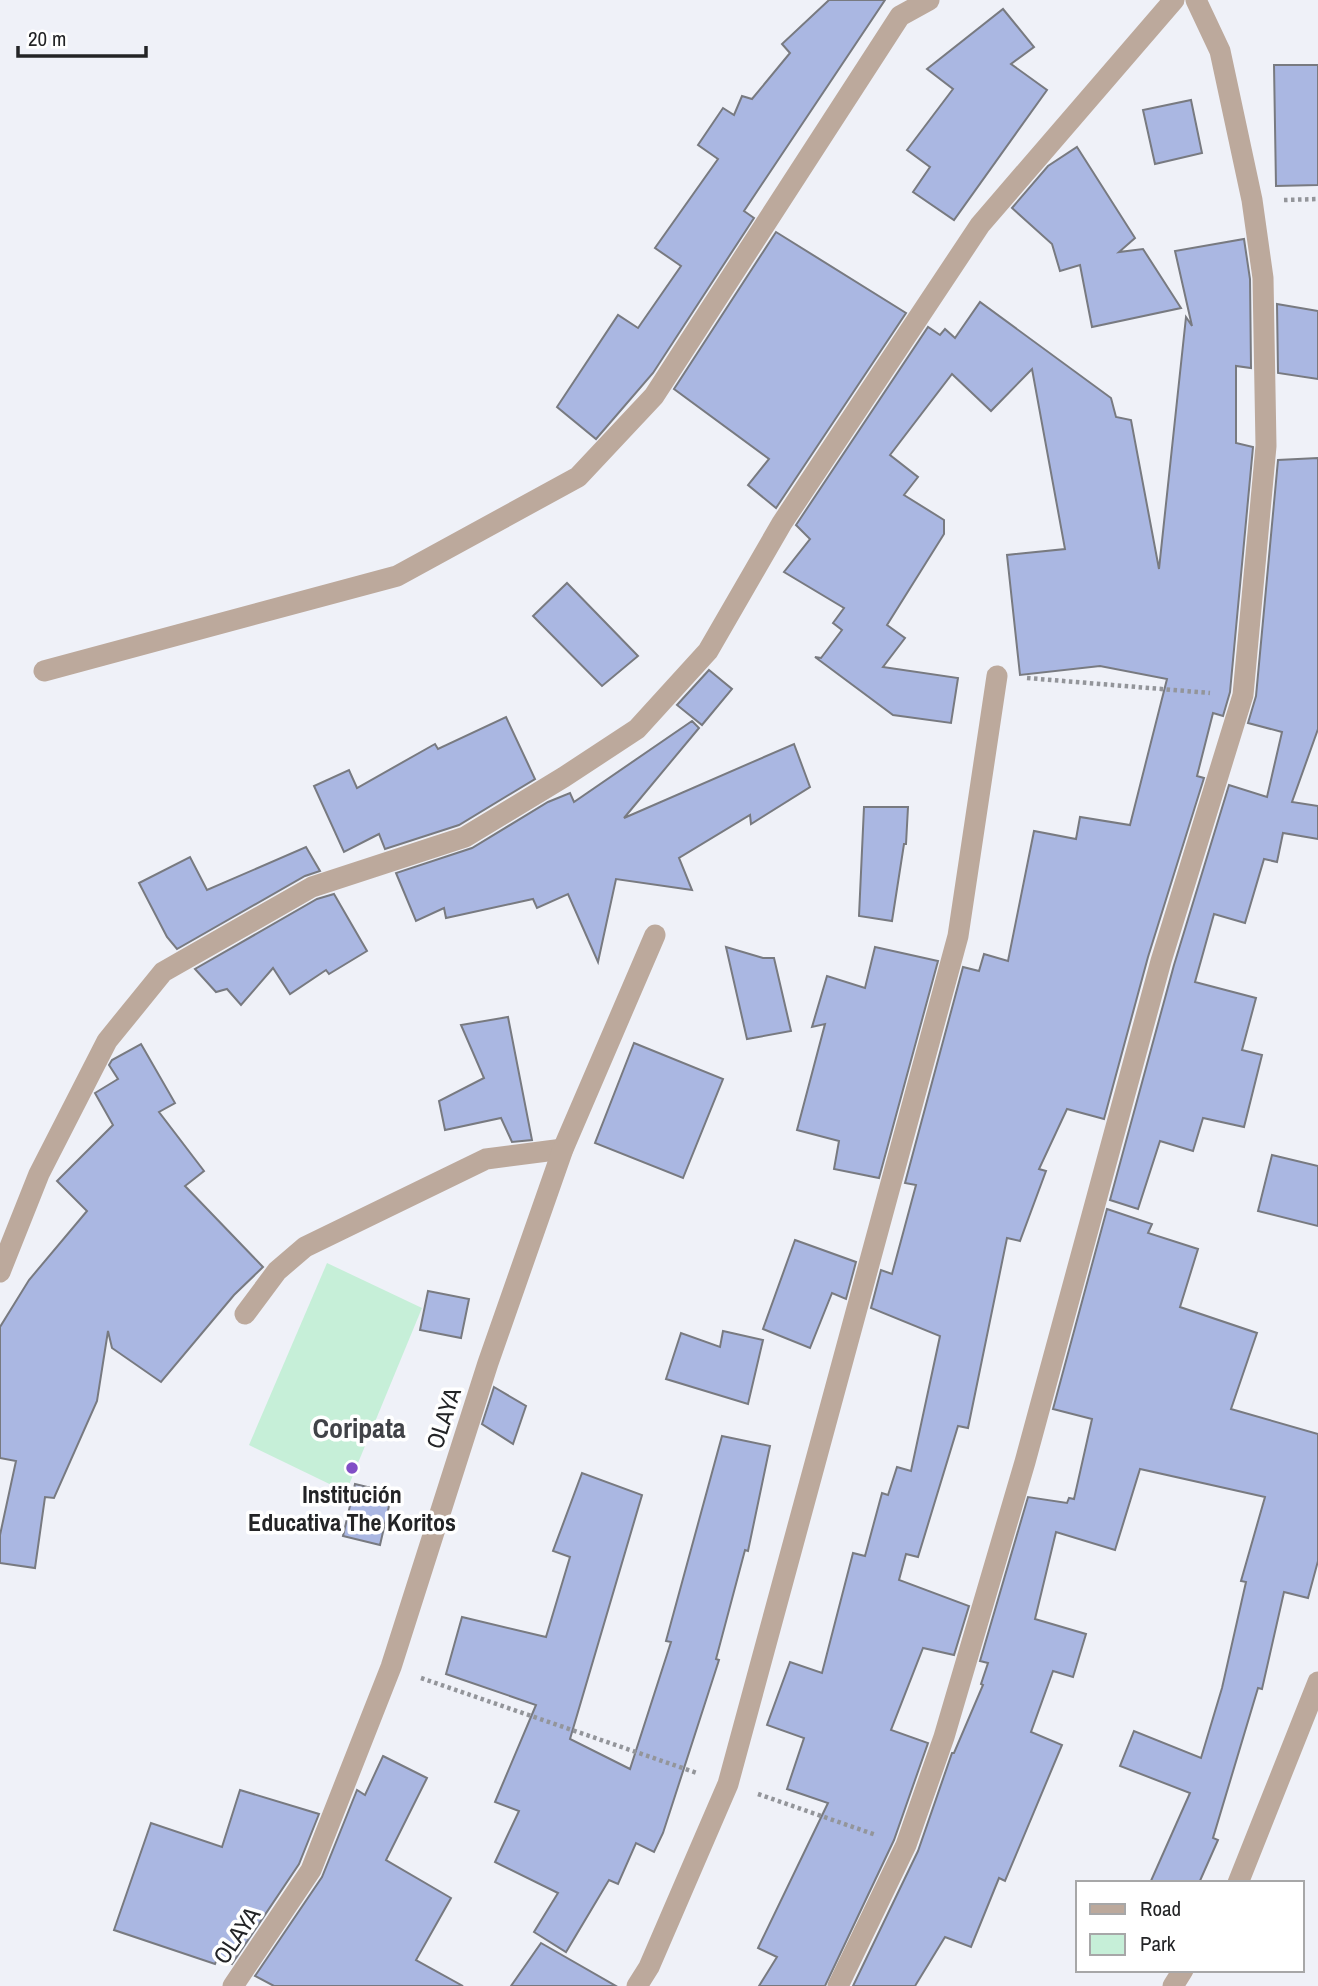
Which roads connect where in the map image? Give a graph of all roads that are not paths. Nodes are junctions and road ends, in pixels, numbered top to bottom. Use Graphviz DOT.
graph roads {
  1 [pos="929,0"];
  2 [pos="1174,0"];
  3 [pos="1196,0"];
  4 [pos="44,671"];
  5 [pos="997,676"];
  6 [pos="655,935"];
  7 [pos="562,1149"];
  8 [pos="0,1272"];
  9 [pos="245,1314"];
  10 [pos="1318,1682"];
  11 [pos="1239,1881"];
  12 [pos="233,1986"];
  13 [pos="637,1986"];
  14 [pos="838,1986"];
  1 -- 4 [label="street"];
  2 -- 8 [label="street"];
  3 -- 14 [label="street"];
  5 -- 13 [label="street"];
  6 -- 7 [label="street, OLAYA"];
  7 -- 9 [label="street"];
  7 -- 12 [label="street, OLAYA"];
  10 -- 11 [label="street"];
}
